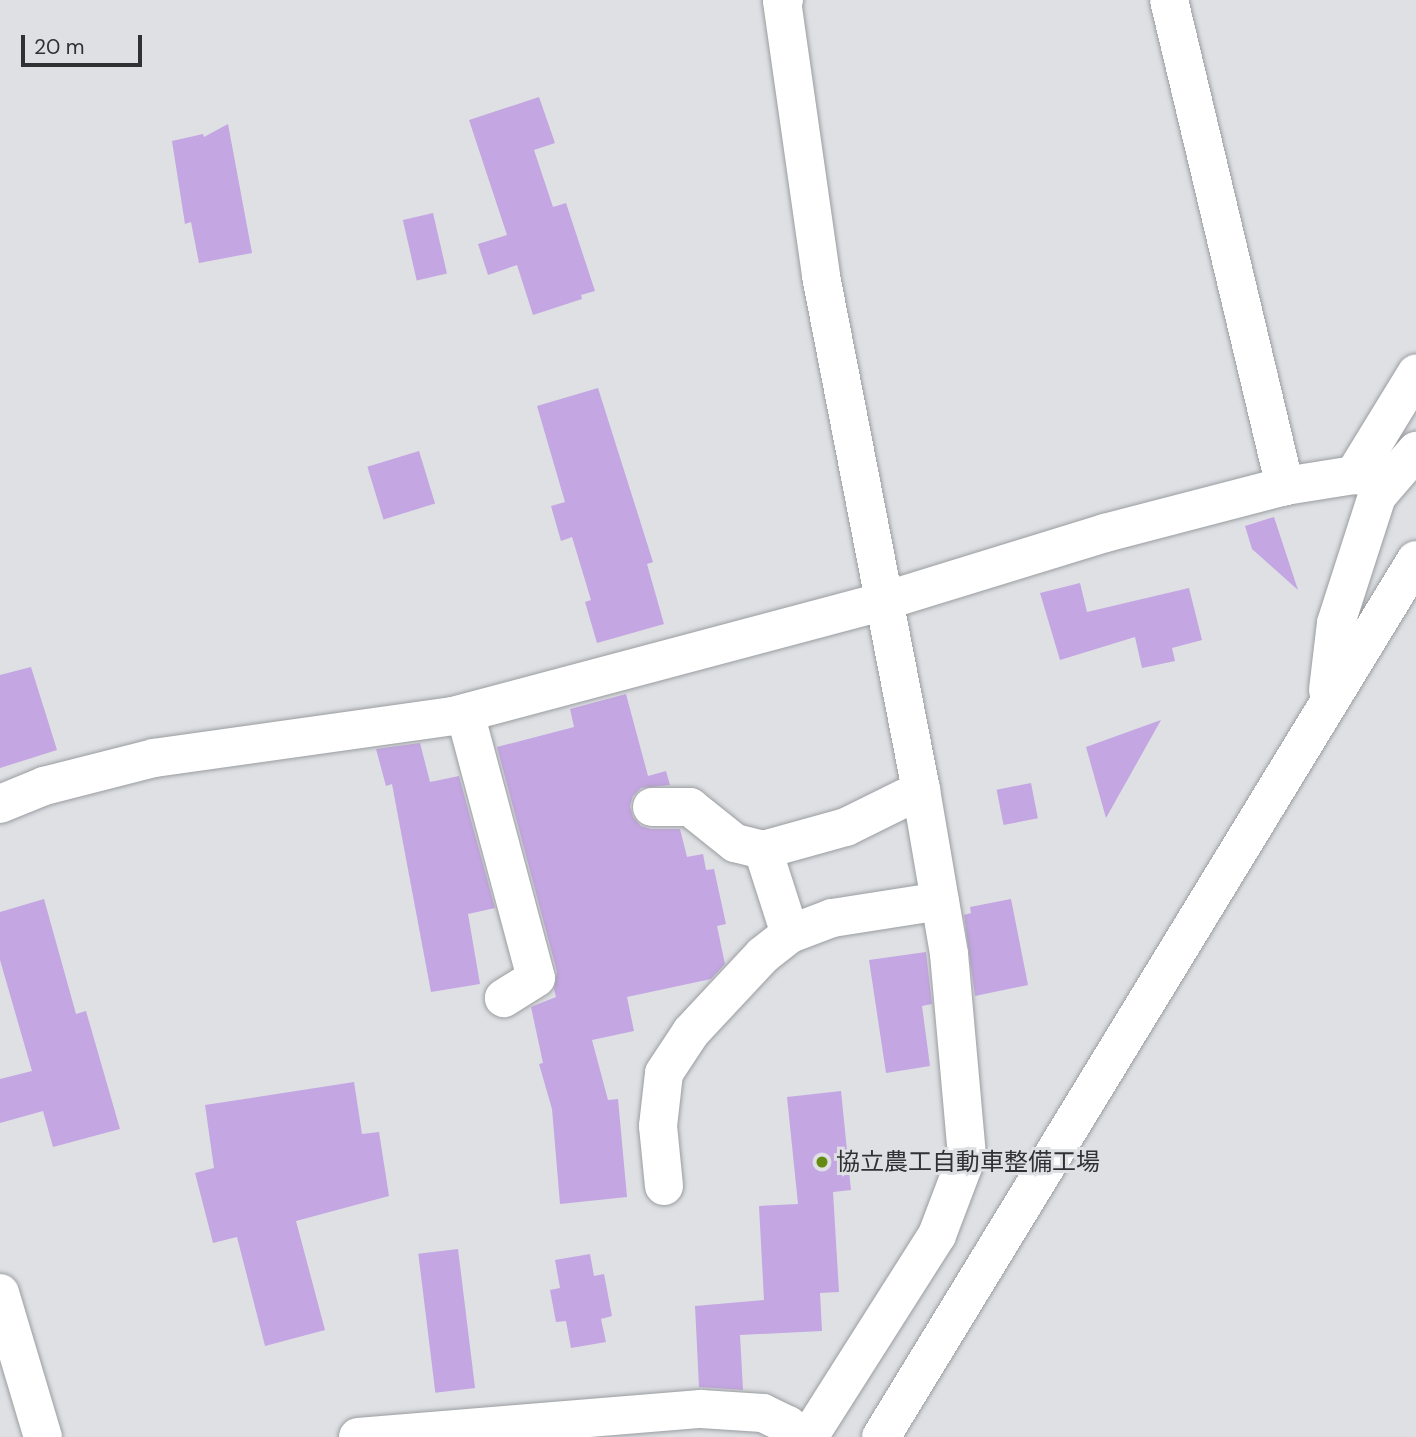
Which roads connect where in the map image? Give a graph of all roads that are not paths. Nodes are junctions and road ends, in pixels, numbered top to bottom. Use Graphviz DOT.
graph roads {
  1 [pos="784,0"];
  2 [pos="1169,0"];
  3 [pos="1416,374"];
  4 [pos="1387,468"];
  5 [pos="1285,486"];
  6 [pos="1416,560"];
  7 [pos="884,601"];
  8 [pos="1327,703"];
  9 [pos="466,712"];
  10 [pos="921,790"];
  11 [pos="0,804"];
  12 [pos="652,807"];
  13 [pos="762,850"];
  14 [pos="940,901"];
  15 [pos="790,934"];
  16 [pos="504,998"];
  17 [pos="664,1186"];
  18 [pos="0,1293"];
  19 [pos="43,1437"];
  20 [pos="358,1437"];
  21 [pos="800,1437"];
  22 [pos="810,1437"];
  23 [pos="881,1437"];
  1 -- 7 [label="street"];
  2 -- 5 [label="street"];
  3 -- 4 [label="street"];
  4 -- 5 [label="street"];
  4 -- 8 [label="street"];
  5 -- 7 [label="street"];
  6 -- 8 [label="street"];
  7 -- 9 [label="street"];
  7 -- 10 [label="street"];
  8 -- 23 [label="street"];
  9 -- 11 [label="street"];
  9 -- 16 [label="street"];
  10 -- 13 [label="street"];
  10 -- 14 [label="street"];
  12 -- 13 [label="street"];
  13 -- 15 [label="street"];
  14 -- 15 [label="street"];
  14 -- 22 [label="street"];
  15 -- 17 [label="street"];
  18 -- 19 [label="street"];
  20 -- 21 [label="street"];
}
